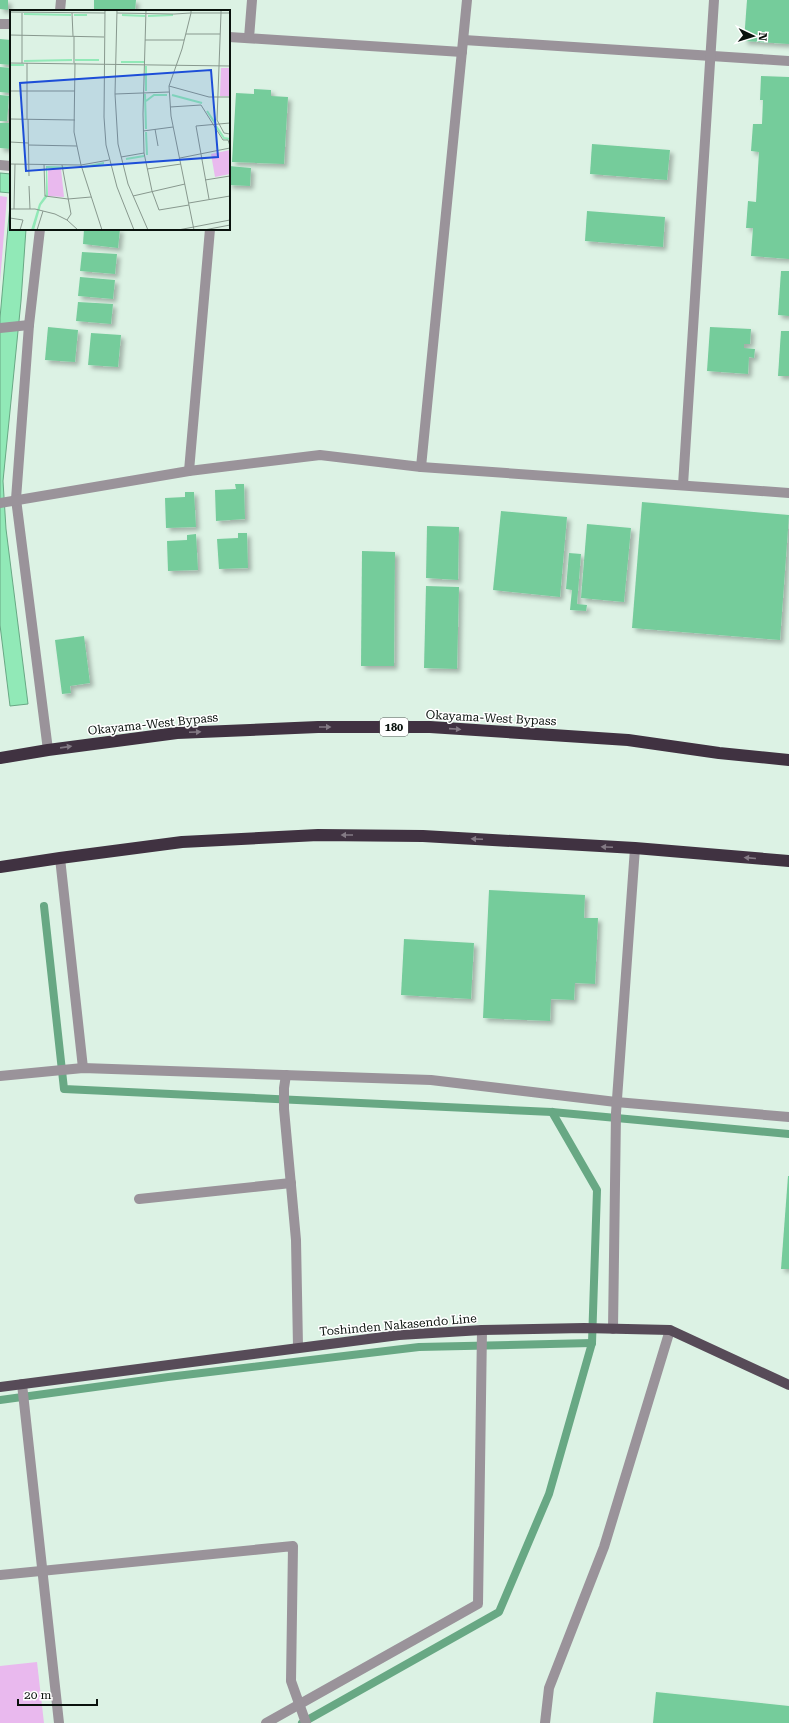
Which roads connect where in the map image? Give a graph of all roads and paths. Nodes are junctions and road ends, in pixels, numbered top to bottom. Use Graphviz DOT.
graph roads {
  1 [pos="61,0"];
  2 [pos="252,0"];
  3 [pos="467,0"];
  4 [pos="714,0"];
  5 [pos="60,10"];
  6 [pos="230,37"];
  7 [pos="249,38"];
  8 [pos="464,40"];
  9 [pos="462,52"];
  10 [pos="710,55"];
  11 [pos="789,61"];
  12 [pos="0,165"];
  13 [pos="10,166"];
  14 [pos="40,230"];
  15 [pos="210,230"];
  16 [pos="29,325"];
  17 [pos="0,328"];
  18 [pos="421,467"];
  19 [pos="189,471"];
  20 [pos="683,485"];
  21 [pos="789,493"];
  22 [pos="7,501"];
  23 [pos="48,750"];
  24 [pos="0,758"];
  25 [pos="789,760"];
  26 [pos="634,848"];
  27 [pos="60,858"];
  28 [pos="789,861"];
  29 [pos="0,867"];
  30 [pos="78,1068"];
  31 [pos="286,1075"];
  32 [pos="0,1076"];
  33 [pos="616,1102"];
  34 [pos="789,1117"];
  35 [pos="291,1183"];
  36 [pos="139,1199"];
  37 [pos="609,1329"];
  38 [pos="482,1330"];
  39 [pos="670,1330"];
  40 [pos="298,1347"];
  41 [pos="789,1385"];
  42 [pos="0,1387"];
  43 [pos="23,1393"];
  44 [pos="42,1570"];
  45 [pos="0,1576"];
  46 [pos="303,1714"];
  47 [pos="59,1723"];
  48 [pos="266,1723"];
  49 [pos="545,1723"];
  1 -- 5 [label="street"];
  2 -- 7 [label="street"];
  3 -- 8 [label="street"];
  4 -- 10 [label="street"];
  6 -- 7 [label="street"];
  7 -- 9 [label="street"];
  8 -- 9 [label="street"];
  8 -- 10 [label="street"];
  9 -- 18 [label="street"];
  10 -- 11 [label="street"];
  10 -- 20 [label="street"];
  12 -- 13 [label="street"];
  14 -- 16 [label="street"];
  15 -- 19 [label="street"];
  16 -- 17 [label="street"];
  16 -- 22 [label="street"];
  18 -- 19 [label="street"];
  18 -- 20 [label="street"];
  19 -- 22 [label="street"];
  20 -- 21 [label="street"];
  22 -- 23 [label="street"];
  23 -- 24 [label="highway, Okayama-West Bypass / 180"];
  23 -- 25 [label="highway, Okayama-West Bypass / 180, one-way"];
  26 -- 27 [label="highway, one-way"];
  28 -- 26 [label="highway, one-way"];
  26 -- 33 [label="street"];
  27 -- 29 [label="highway"];
  27 -- 30 [label="street"];
  30 -- 31 [label="street"];
  30 -- 32 [label="street"];
  31 -- 33 [label="street"];
  31 -- 35 [label="street"];
  33 -- 34 [label="street"];
  33 -- 37 [label="street"];
  35 -- 36 [label="street"];
  35 -- 40 [label="street"];
  37 -- 38 [label="main road, Toshinden Nakasendo Line"];
  37 -- 39 [label="main road, Toshinden Nakasendo Line"];
  38 -- 40 [label="main road, Toshinden Nakasendo Line"];
  38 -- 46 [label="street"];
  39 -- 41 [label="main road, Toshinden Nakasendo Line"];
  39 -- 49 [label="street"];
  40 -- 43 [label="main road, Toshinden Nakasendo Line"];
  42 -- 43 [label="main road, Toshinden Nakasendo Line"];
  43 -- 44 [label="street"];
  44 -- 45 [label="street"];
  44 -- 46 [label="street"];
  44 -- 47 [label="street"];
  46 -- 48 [label="street"];
}
